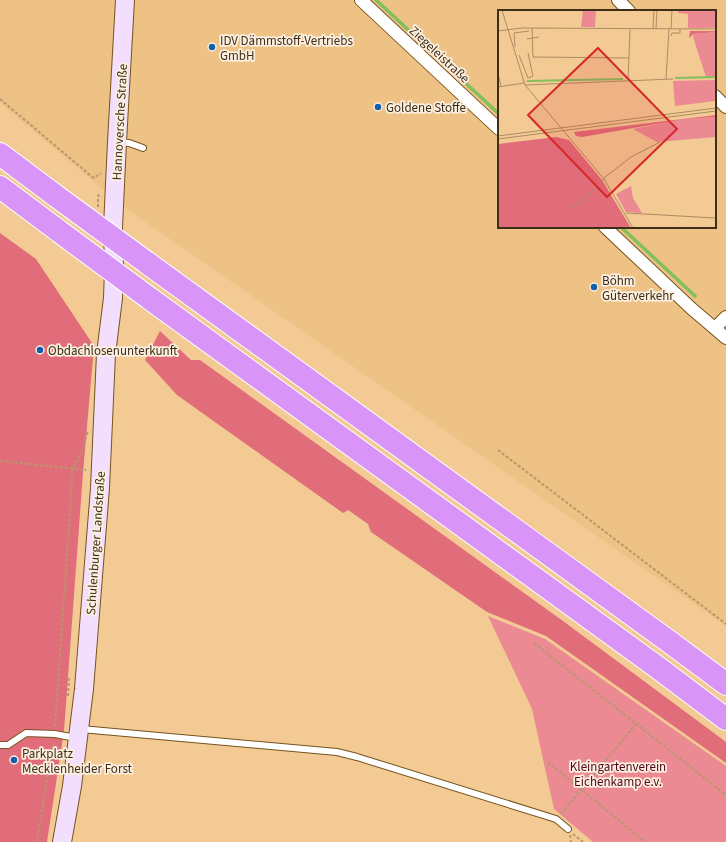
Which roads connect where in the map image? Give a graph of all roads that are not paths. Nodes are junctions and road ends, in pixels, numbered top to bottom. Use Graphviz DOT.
graph roads {
  1 [pos="125,0"];
  2 [pos="361,0"];
  3 [pos="618,0"];
  4 [pos="628,10"];
  5 [pos="716,97"];
  6 [pos="726,107"];
  7 [pos="498,127"];
  8 [pos="117,142"];
  9 [pos="143,148"];
  10 [pos="0,154"];
  11 [pos="0,187"];
  12 [pos="606,228"];
  13 [pos="113,243"];
  14 [pos="726,317"];
  15 [pos="715,328"];
  16 [pos="726,338"];
  17 [pos="726,684"];
  18 [pos="726,719"];
  19 [pos="78,734"];
  20 [pos="0,744"];
  21 [pos="568,829"];
  22 [pos="62,842"];
  1 -- 8 [label="main road, Hannoversche Straße"];
  2 -- 7 [label="street, Ziegeleistraße"];
  3 -- 4 [label="street"];
  5 -- 6 [label="street"];
  8 -- 9 [label="lane"];
  8 -- 13 [label="main road, Hannoversche Straße"];
  10 -- 17 [label="highway, bridge"];
  11 -- 18 [label="highway, bridge"];
  12 -- 15 [label="street"];
  13 -- 19 [label="main road, Schulenburger Landstraße"];
  14 -- 15 [label="street"];
  15 -- 16 [label="street"];
  19 -- 20 [label="lane"];
  19 -- 21 [label="lane"];
  19 -- 22 [label="main road, Schulenburger Landstraße"];
}
